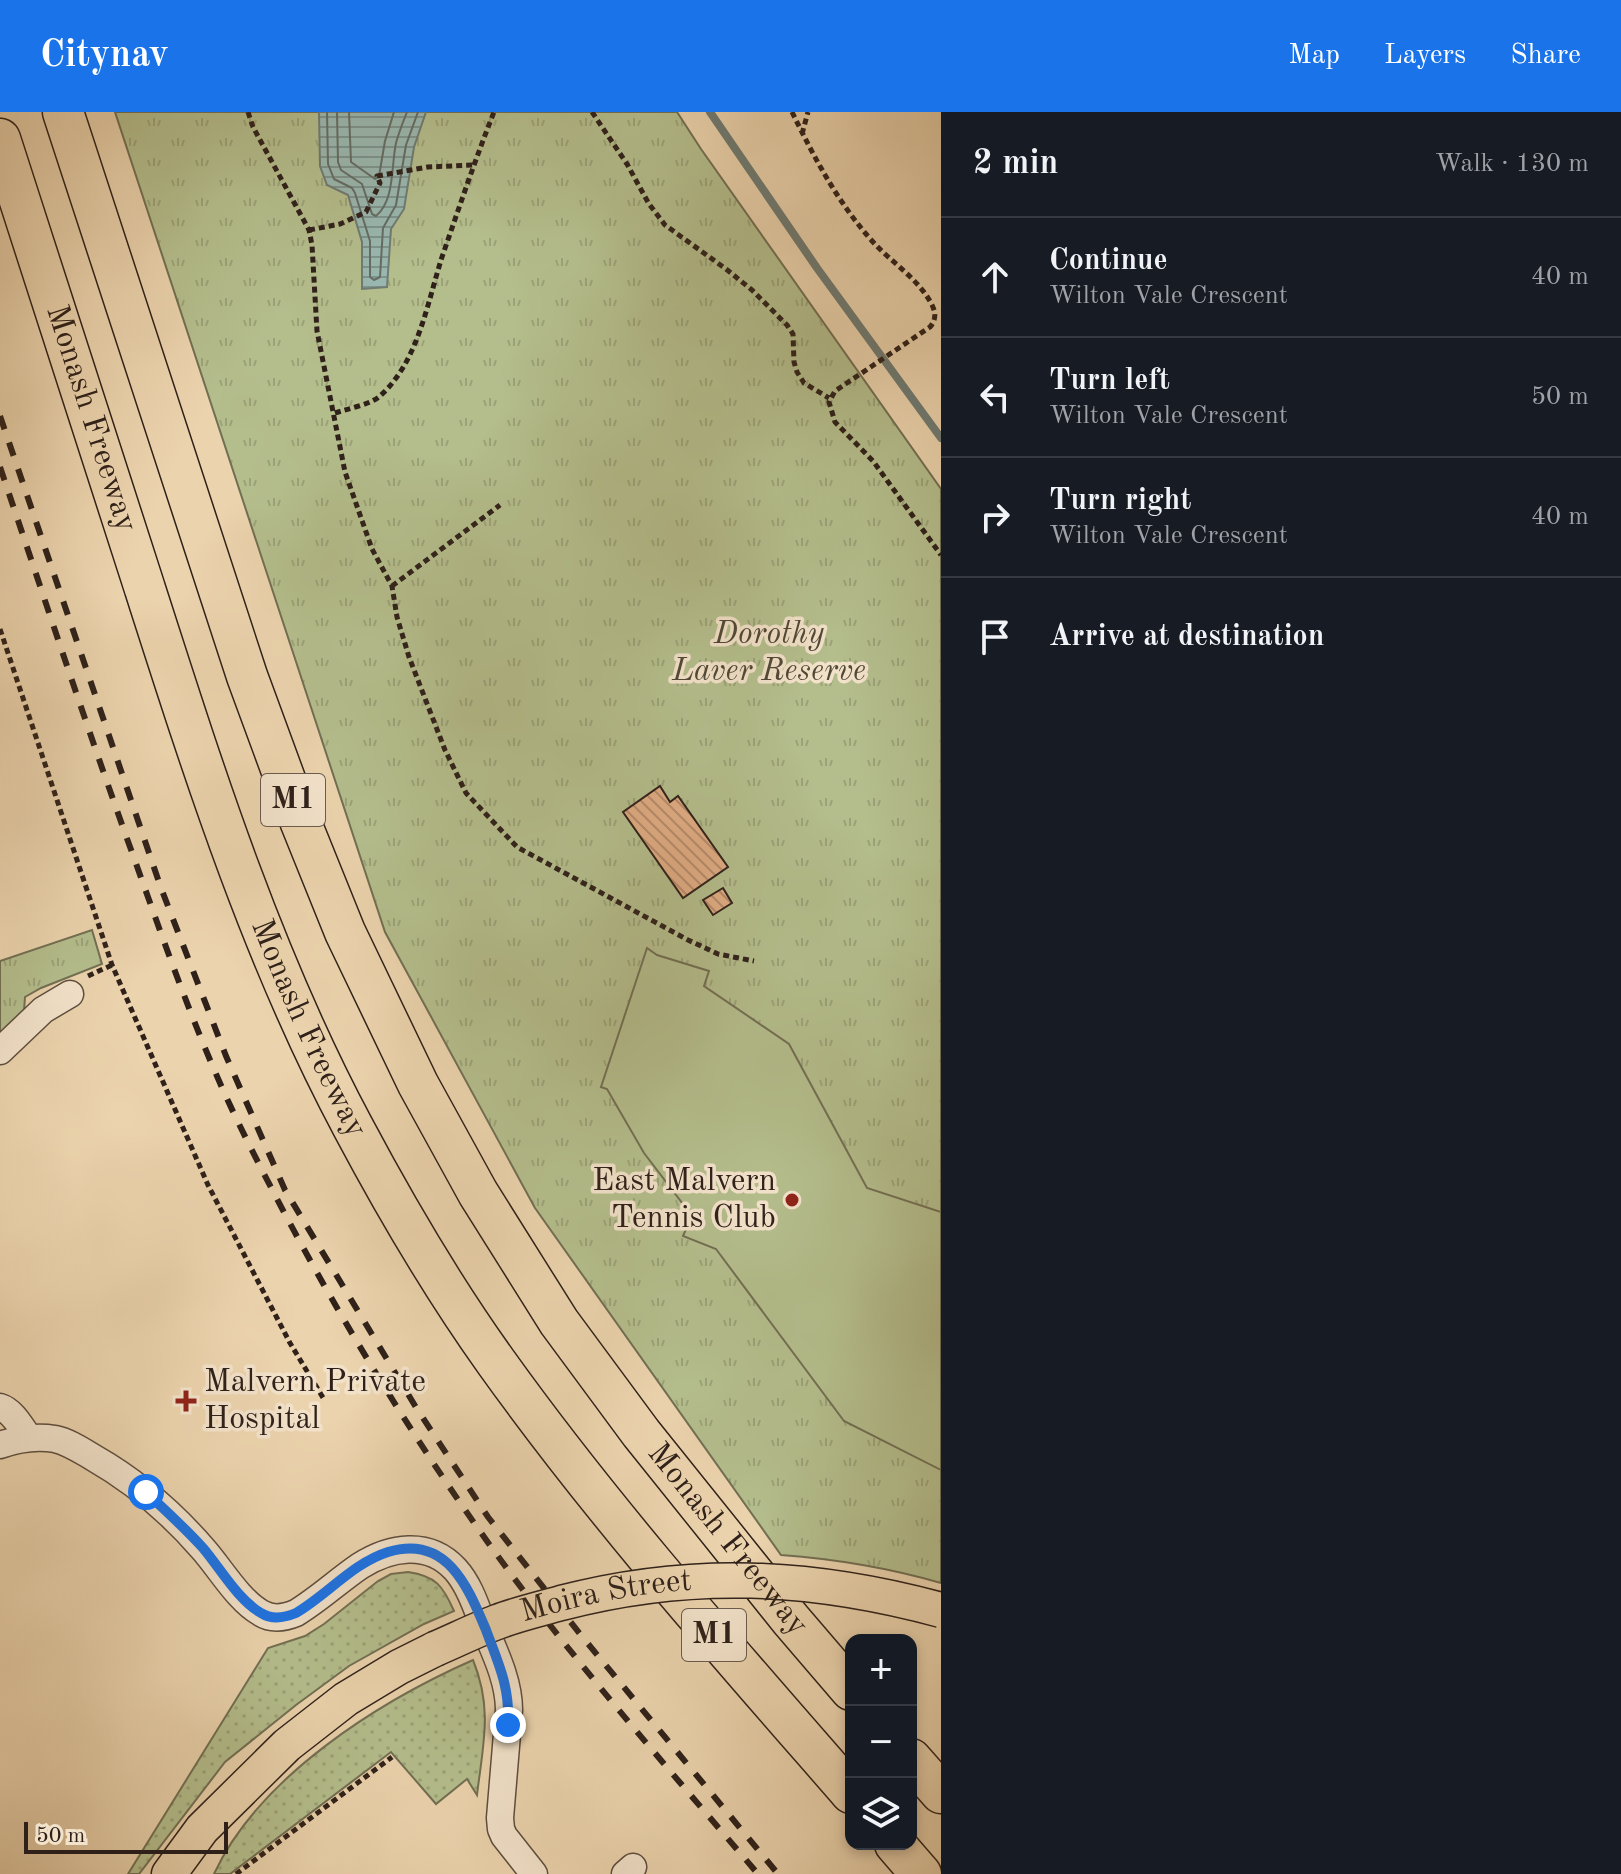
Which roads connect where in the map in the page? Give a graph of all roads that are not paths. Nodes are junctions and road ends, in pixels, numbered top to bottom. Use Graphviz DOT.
graph roads {
  1 [pos="63,112"];
  2 [pos="0,139"];
  3 [pos="70,994"];
  4 [pos="0,1051"];
  5 [pos="0,1407"];
  6 [pos="29,1438"];
  7 [pos="0,1445"];
  8 [pos="941,1610"];
  9 [pos="845,1683"];
  10 [pos="917,1766"];
  11 [pos="845,1786"];
  12 [pos="941,1793"];
  13 [pos="900,1850"];
  14 [pos="169,1874"];
  15 [pos="534,1874"];
  16 [pos="921,1874"];
  1 -- 9 [label="highway, Monash Freeway / M1"];
  2 -- 11 [label="highway, Monash Freeway / M1"];
  3 -- 4 [label="street"];
  5 -- 6 [label="street"];
  6 -- 7 [label="street"];
  6 -- 15 [label="street"];
  8 -- 14 [label="main road, Moira Street, bridge"];
  10 -- 12 [label="highway"];
  13 -- 16 [label="highway"];
}
